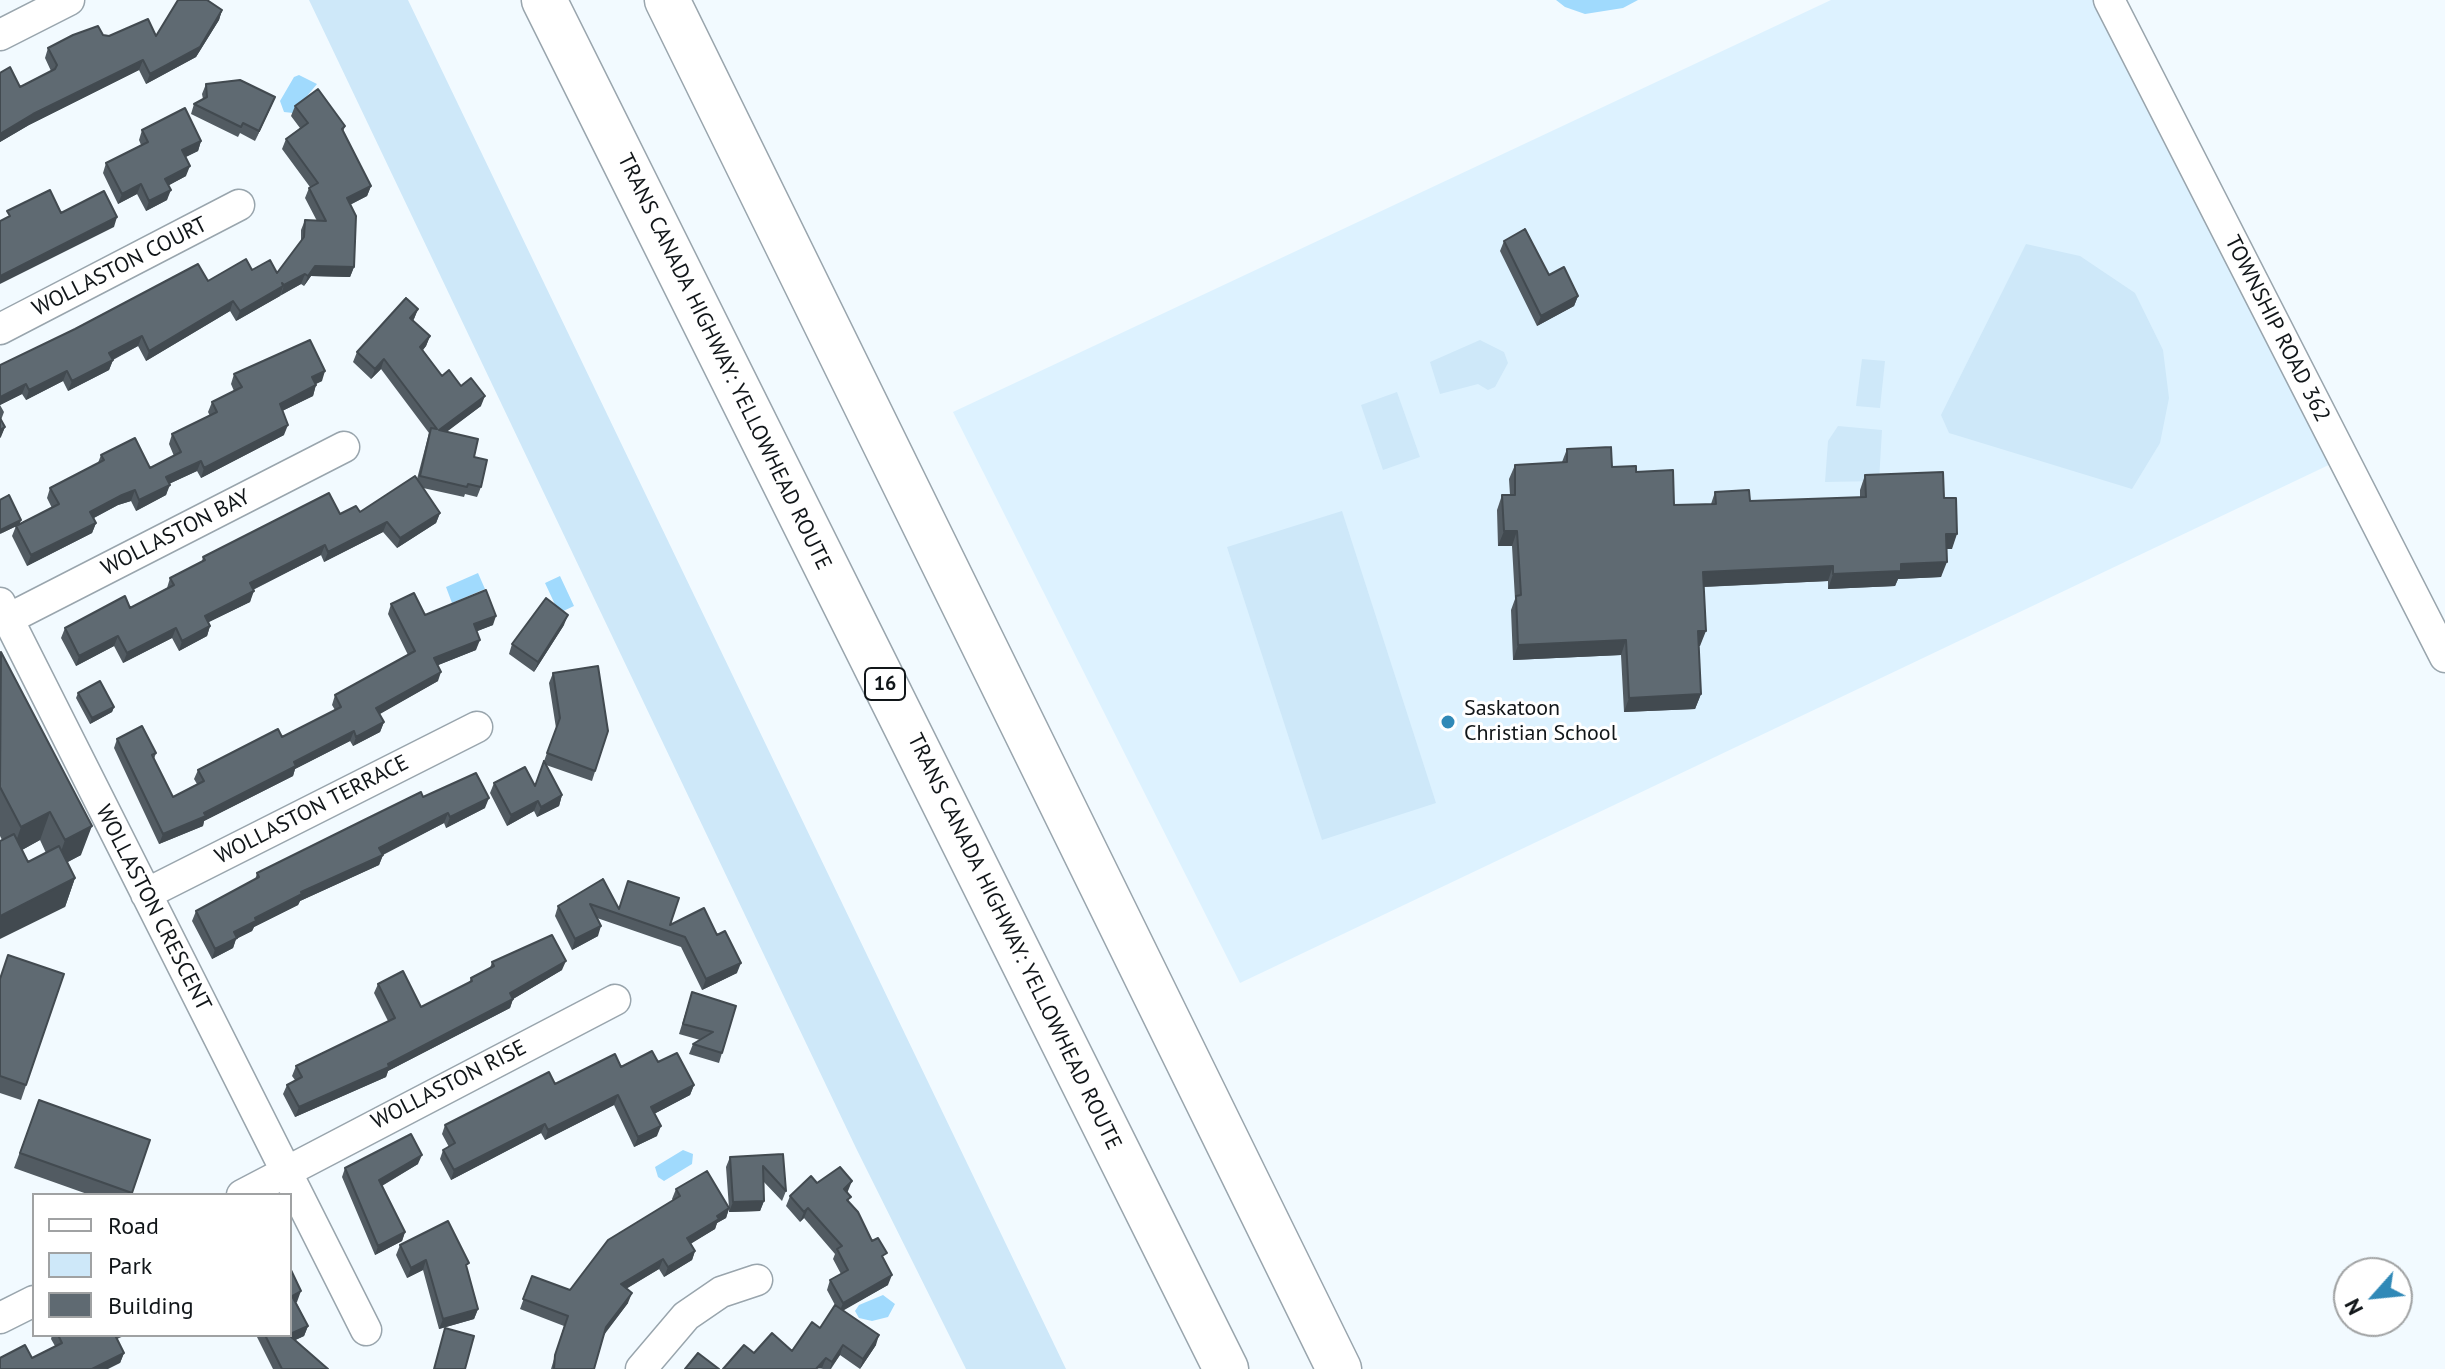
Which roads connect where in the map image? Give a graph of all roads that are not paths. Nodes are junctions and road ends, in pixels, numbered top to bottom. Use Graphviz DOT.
graph roads {
  1 [pos="69,0"];
  2 [pos="544,0"];
  3 [pos="667,0"];
  4 [pos="2109,0"];
  5 [pos="0,35"];
  6 [pos="239,205"];
  7 [pos="0,329"];
  8 [pos="344,447"];
  9 [pos="4,611"];
  10 [pos="2445,657"];
  11 [pos="477,727"];
  12 [pos="146,894"];
  13 [pos="615,1000"];
  14 [pos="284,1170"];
  15 [pos="245,1193"];
  16 [pos="757,1280"];
  17 [pos="32,1302"];
  18 [pos="0,1318"];
  19 [pos="366,1330"];
  20 [pos="641,1369"];
  21 [pos="1226,1369"];
  22 [pos="1339,1369"];
  1 -- 5 [label="street"];
  2 -- 21 [label="highway, TRANS CANADA HIGHWAY: YELLOWHEAD ROUTE / 16"];
  3 -- 22 [label="highway"];
  4 -- 10 [label="street, TOWNSHIP ROAD 362"];
  6 -- 7 [label="street, WOLLASTON COURT"];
  8 -- 9 [label="street, WOLLASTON BAY"];
  9 -- 12 [label="street, WOLLASTON CRESCENT"];
  11 -- 12 [label="street, WOLLASTON TERRACE"];
  12 -- 14 [label="street, WOLLASTON CRESCENT"];
  13 -- 14 [label="street, WOLLASTON RISE"];
  14 -- 15 [label="street"];
  14 -- 19 [label="street, WOLLASTON CRESCENT"];
  16 -- 20 [label="street"];
  17 -- 18 [label="street"];
}
